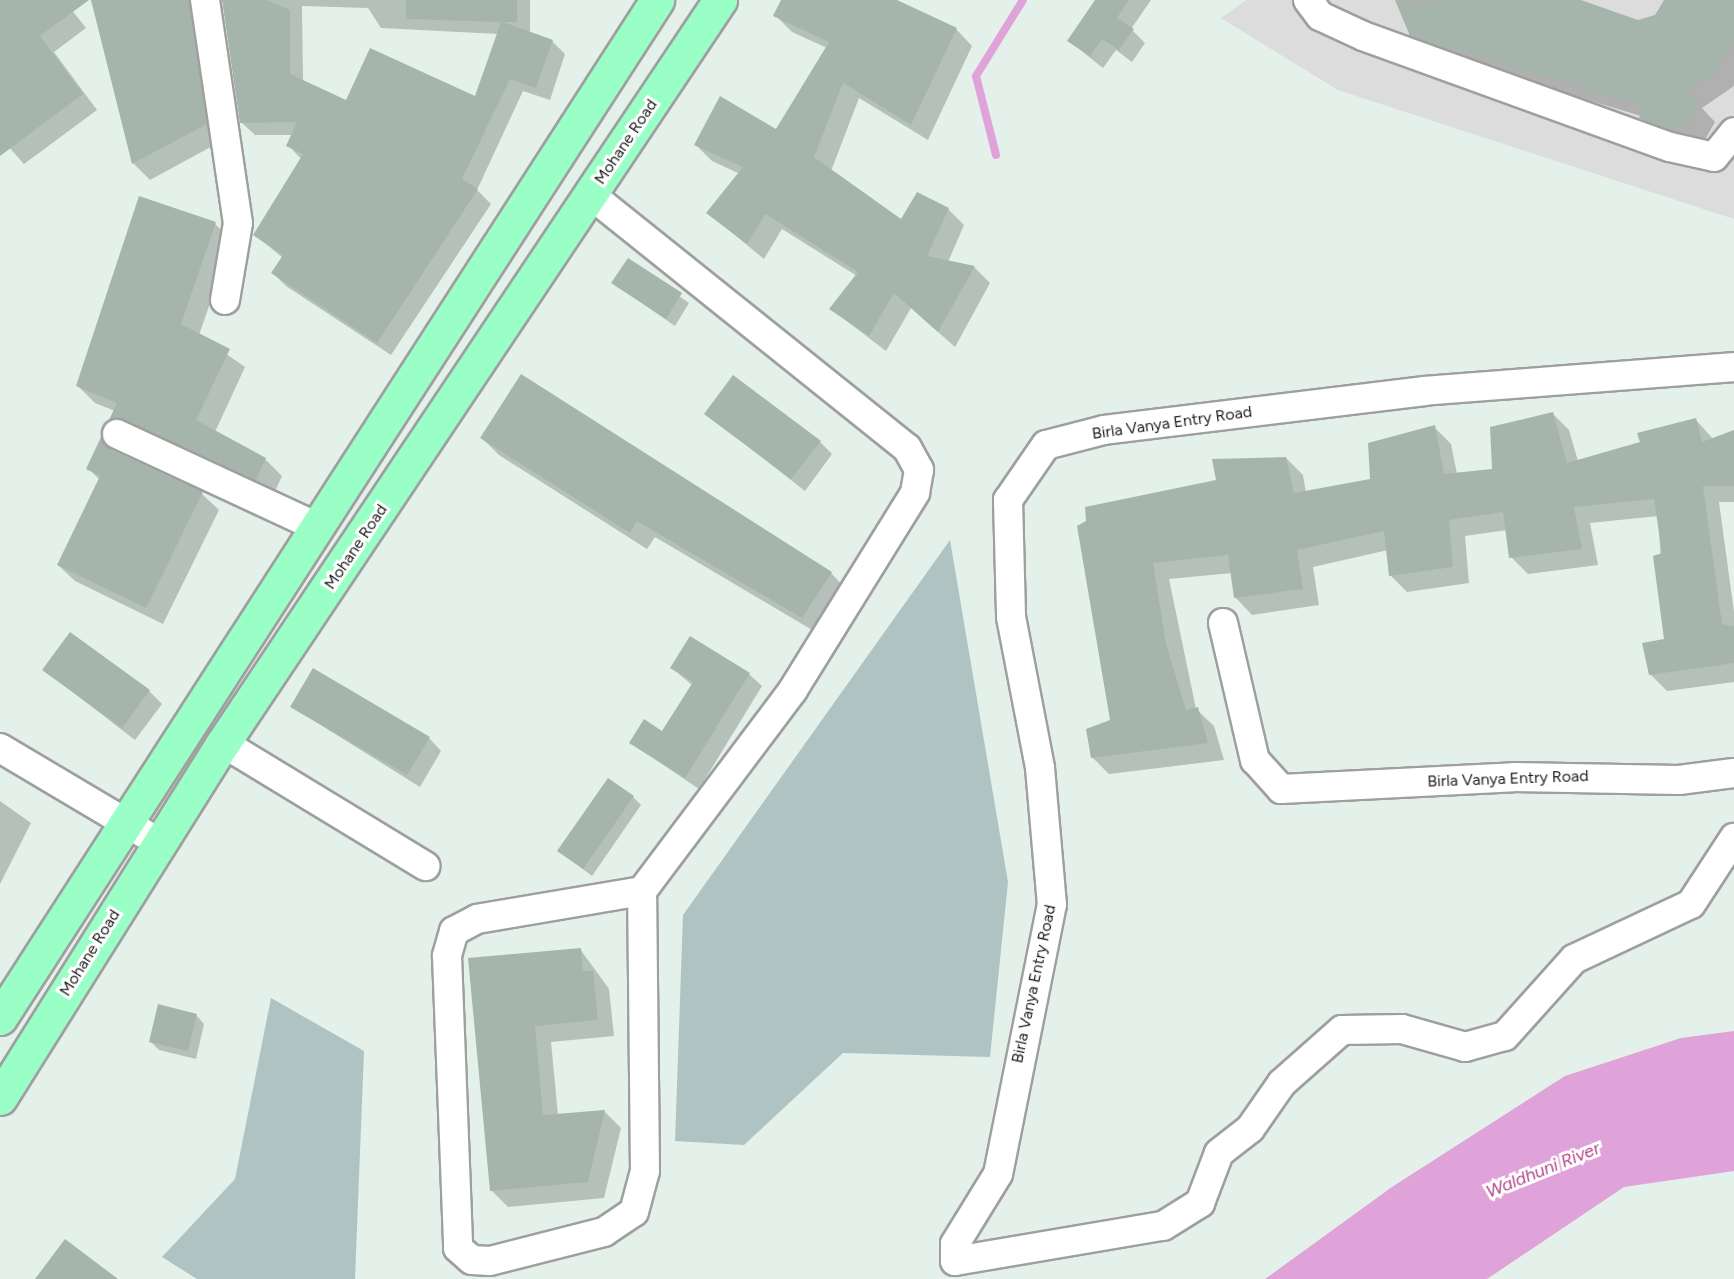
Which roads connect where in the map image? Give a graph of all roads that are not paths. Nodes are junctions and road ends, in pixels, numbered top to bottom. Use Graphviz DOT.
graph roads {
  1 [pos="205,0"];
  2 [pos="657,0"];
  3 [pos="720,0"];
  4 [pos="1308,0"];
  5 [pos="1734,132"];
  6 [pos="591,195"];
  7 [pos="225,300"];
  8 [pos="1734,367"];
  9 [pos="117,434"];
  10 [pos="317,527"];
  11 [pos="1223,623"];
  12 [pos="223,743"];
  13 [pos="0,748"];
  14 [pos="1734,773"];
  15 [pos="126,821"];
  16 [pos="1734,838"];
  17 [pos="160,843"];
  18 [pos="425,866"];
  19 [pos="642,891"];
  20 [pos="0,1018"];
  21 [pos="0,1098"];
  1 -- 7 [label="street"];
  2 -- 10 [label="main road"];
  3 -- 6 [label="main road, Mohane Road"];
  4 -- 5 [label="street"];
  6 -- 12 [label="main road, Mohane Road"];
  6 -- 19 [label="street"];
  8 -- 16 [label="street, Birla Vanya Entry Road"];
  9 -- 10 [label="street"];
  10 -- 15 [label="main road"];
  11 -- 14 [label="street, Birla Vanya Entry Road"];
  12 -- 17 [label="main road, Mohane Road"];
  12 -- 18 [label="street"];
  13 -- 15 [label="street"];
  15 -- 17 [label="street"];
  15 -- 20 [label="main road"];
  17 -- 21 [label="main road, Mohane Road"];
  19 -- 19 [label="street"];
}
